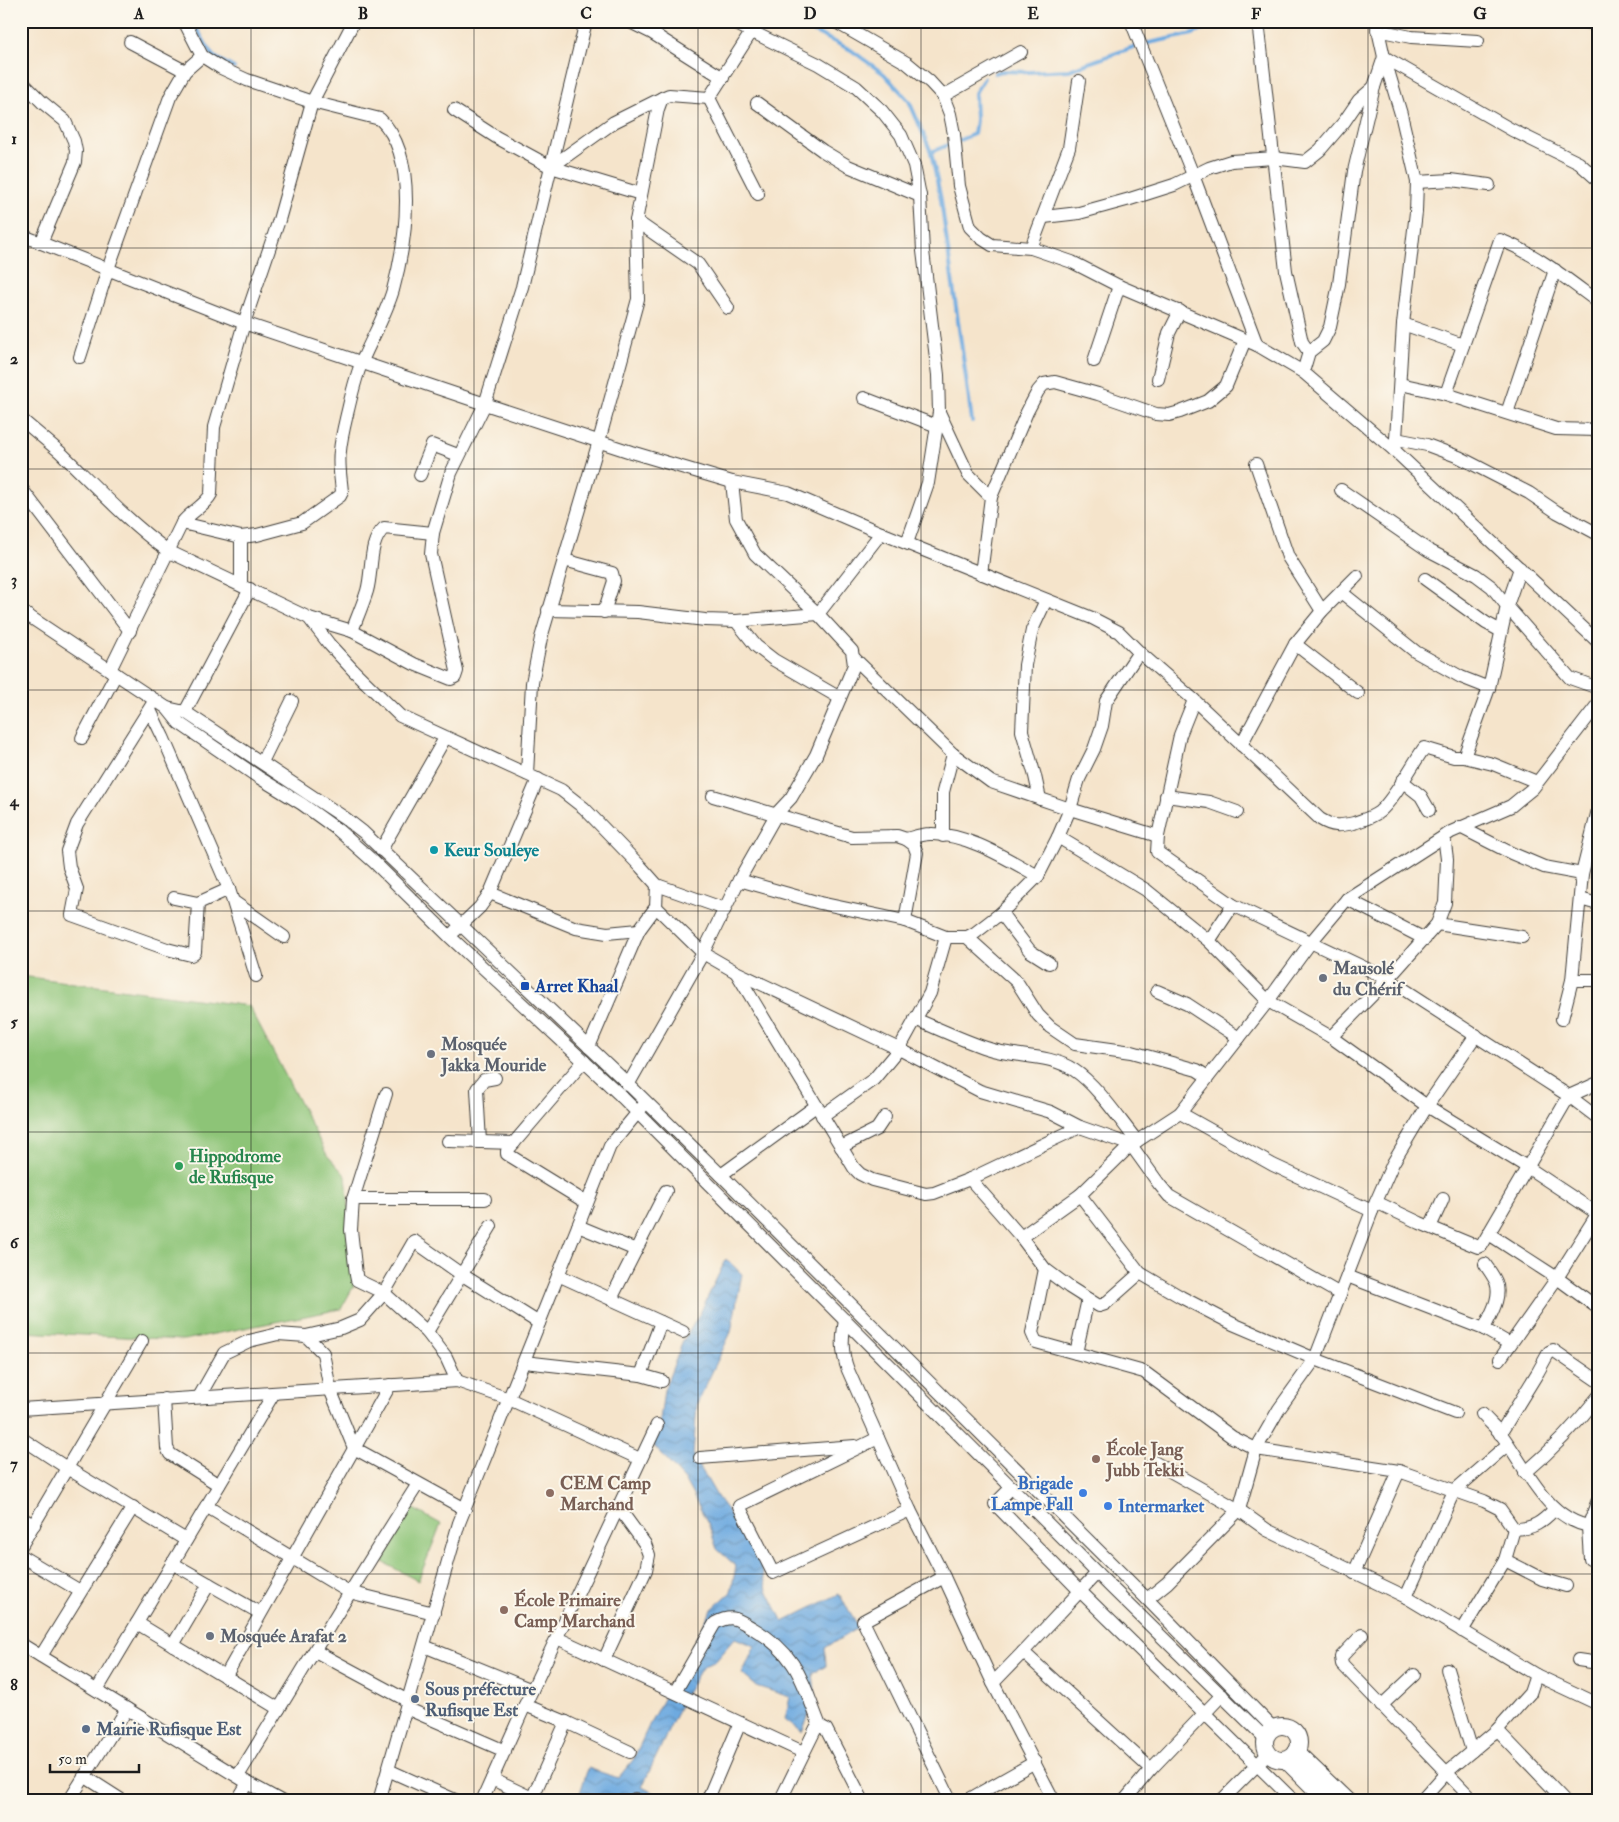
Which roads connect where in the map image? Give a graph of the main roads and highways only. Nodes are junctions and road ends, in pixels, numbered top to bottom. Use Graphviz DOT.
graph roads {
  1 [pos="1291,1756"];
  2 [pos="1327,1801"];
  3 [pos="1347,1801"];
  1 -- 1 [label="main road"];
  1 -- 2 [label="main road"];
  1 -- 3 [label="main road"];
}
